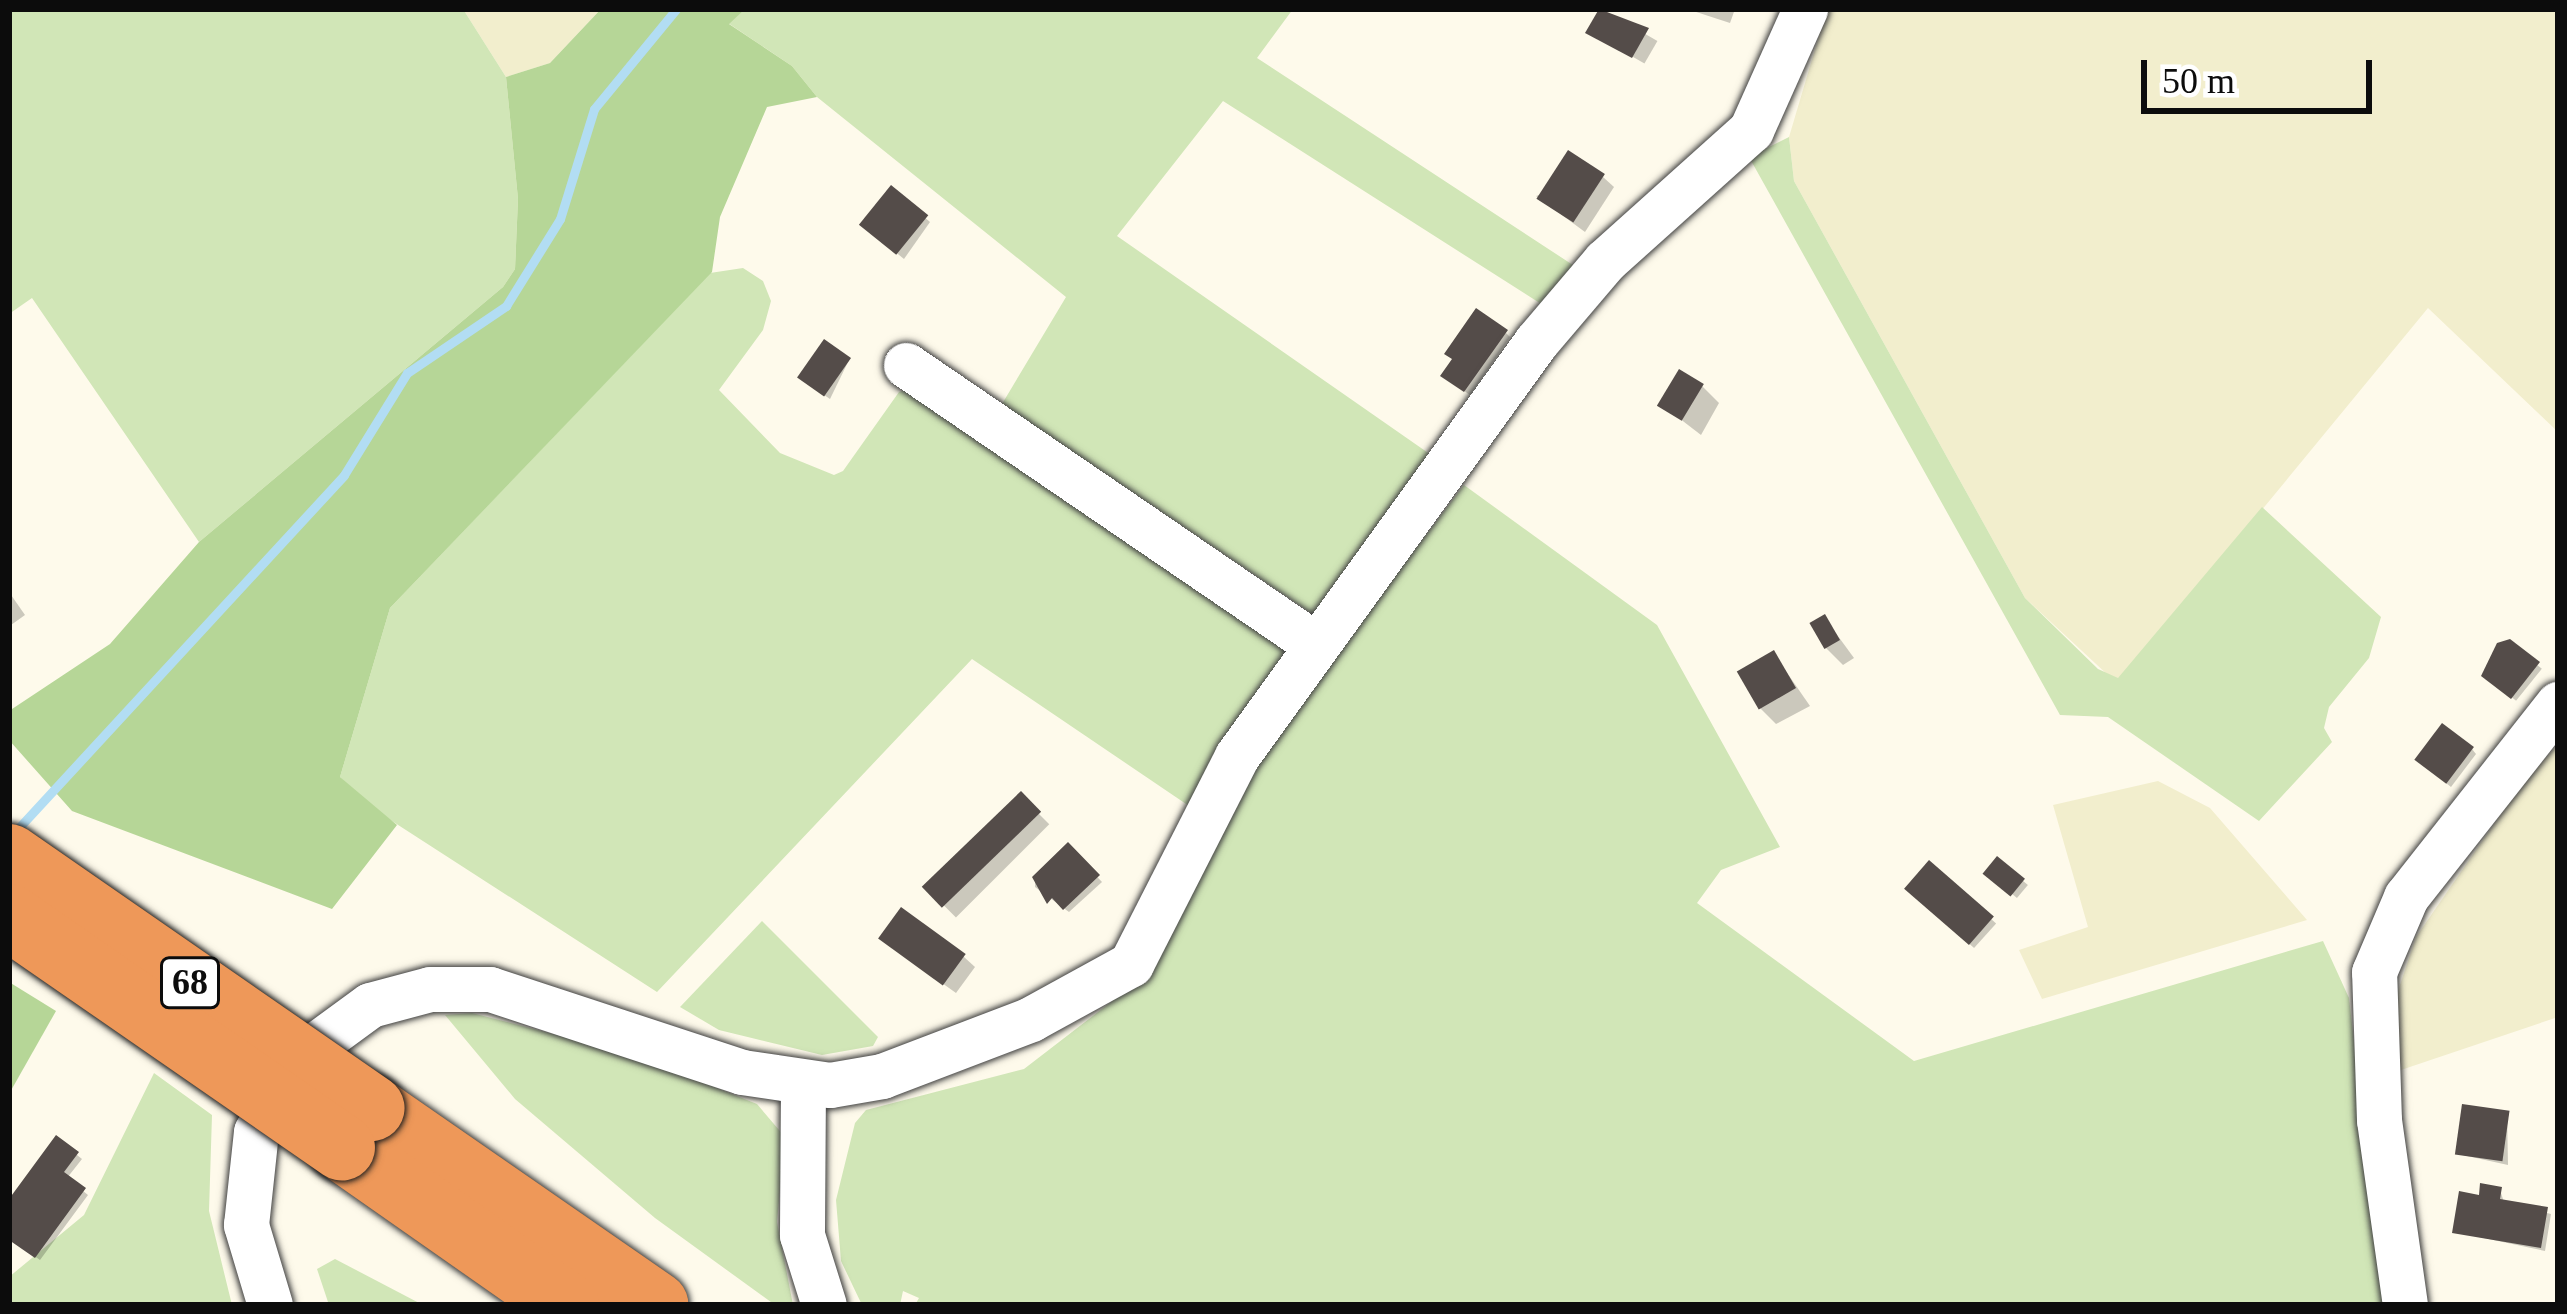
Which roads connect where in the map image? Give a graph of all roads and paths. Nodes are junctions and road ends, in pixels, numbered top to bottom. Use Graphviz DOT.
graph roads {
  1 [pos="1805,9"];
  2 [pos="906,364"];
  3 [pos="1317,644"];
  4 [pos="2558,704"];
  5 [pos="9,857"];
  6 [pos="9,917"];
  7 [pos="803,1085"];
  8 [pos="356,1128"];
  9 [pos="270,1305"];
  10 [pos="566,1305"];
  11 [pos="655,1305"];
  12 [pos="824,1305"];
  13 [pos="2405,1305"];
  1 -- 3 [label="street"];
  2 -- 3 [label="street"];
  3 -- 7 [label="street"];
  4 -- 13 [label="street"];
  5 -- 8 [label="highway, 68, bridge"];
  6 -- 8 [label="highway, 68, bridge"];
  7 -- 9 [label="street"];
  7 -- 12 [label="street"];
  8 -- 10 [label="highway, 68"];
  8 -- 11 [label="highway, 68"];
}
